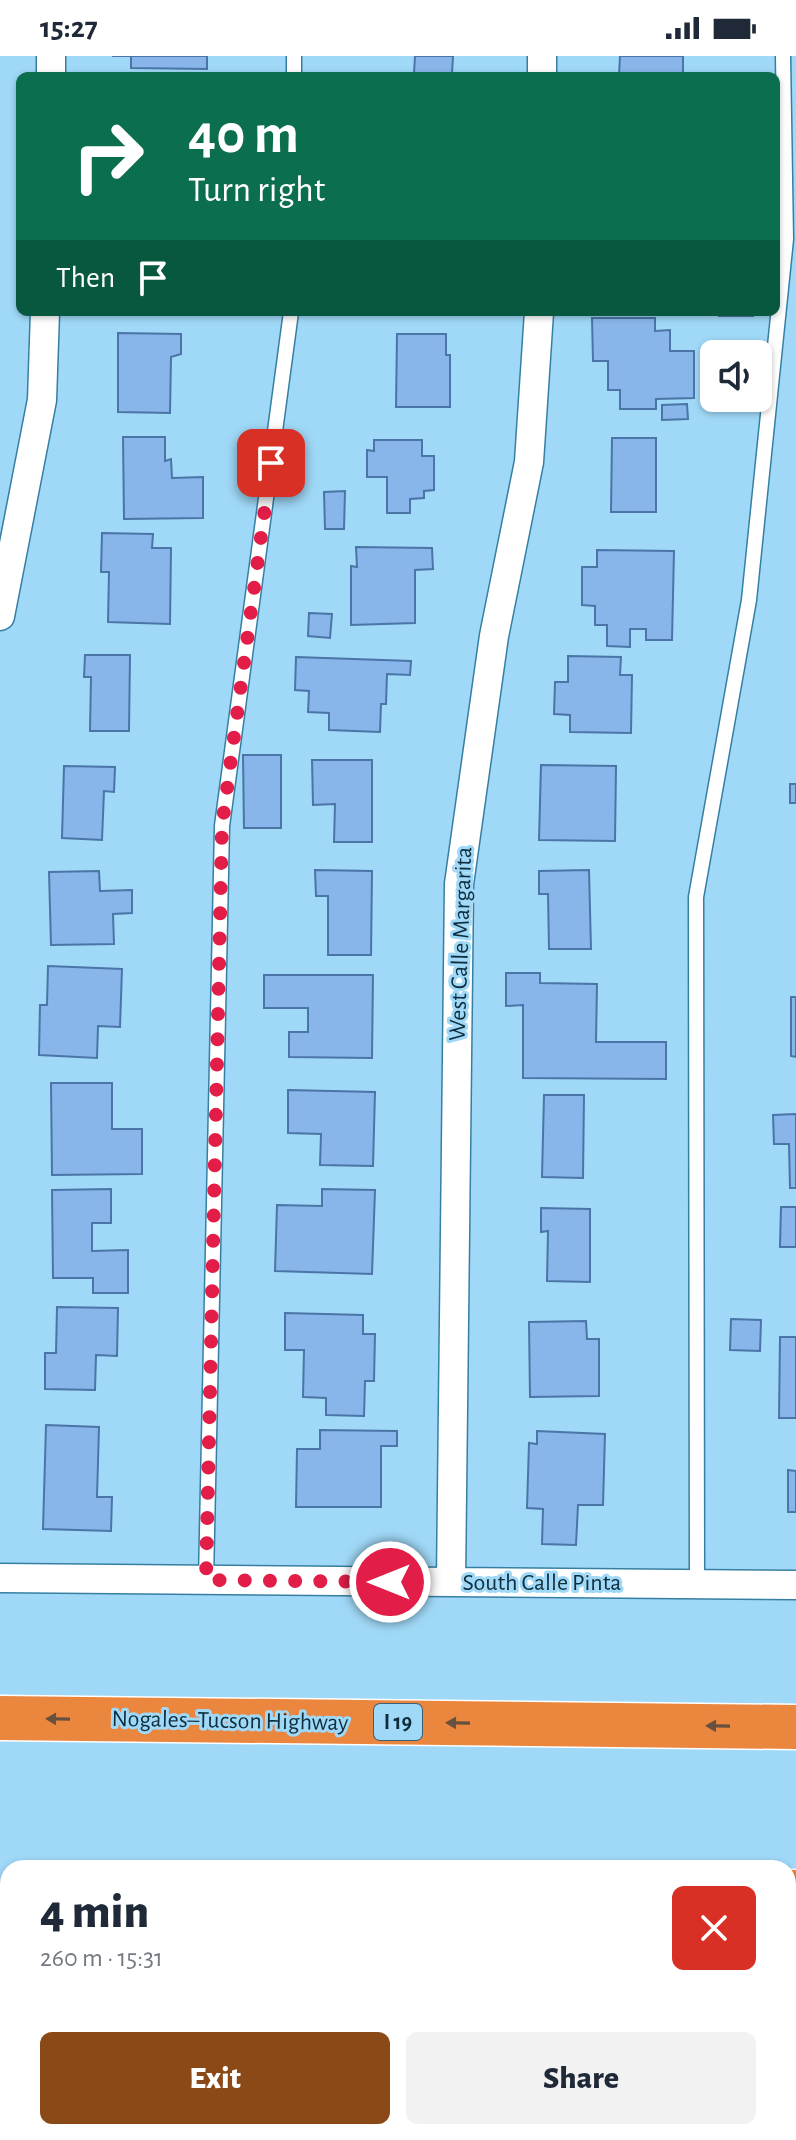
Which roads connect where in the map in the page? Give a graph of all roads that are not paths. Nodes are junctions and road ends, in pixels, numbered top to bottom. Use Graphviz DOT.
graph roads {
  1 [pos="783,56"];
  2 [pos="780,298"];
  3 [pos="45,316"];
  4 [pos="290,316"];
  5 [pos="539,316"];
  6 [pos="778,316"];
  7 [pos="0,616"];
  8 [pos="0,1578"];
  9 [pos="206,1580"];
  10 [pos="451,1582"];
  11 [pos="697,1584"];
  12 [pos="796,1585"];
  13 [pos="0,1718"];
  14 [pos="796,1727"];
  1 -- 2 [label="lane"];
  3 -- 7 [label="street"];
  4 -- 9 [label="lane"];
  5 -- 10 [label="street, West Calle Margarita"];
  6 -- 11 [label="lane"];
  8 -- 9 [label="street, South Calle Pinta"];
  9 -- 10 [label="street, South Calle Pinta"];
  10 -- 11 [label="street, South Calle Pinta"];
  11 -- 12 [label="street, South Calle Pinta"];
  14 -- 13 [label="highway, Nogales–Tucson Highway / I 19, one-way"];
}
